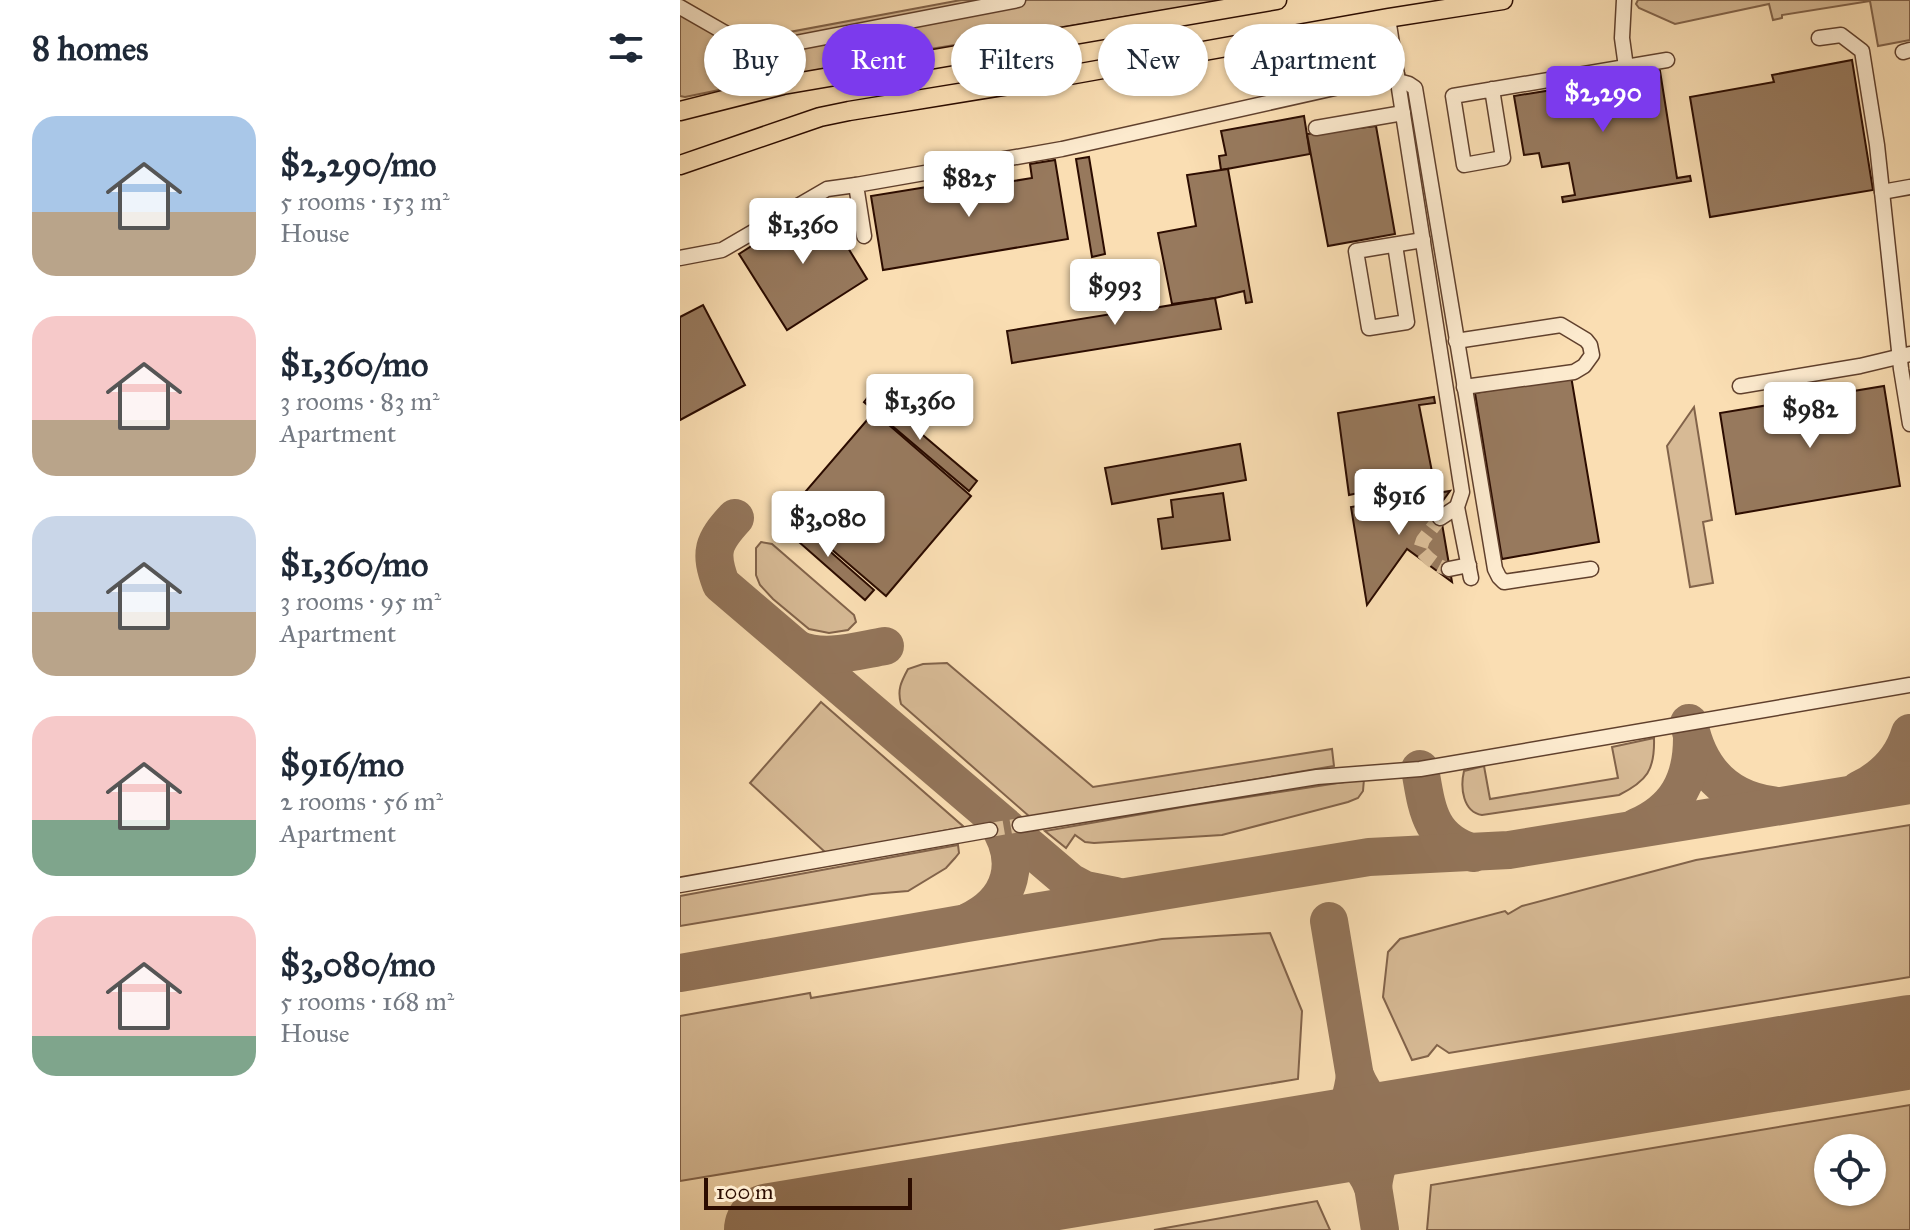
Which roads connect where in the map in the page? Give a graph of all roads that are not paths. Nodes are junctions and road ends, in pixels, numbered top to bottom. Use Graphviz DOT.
graph roads {
  1 [pos="1018,0"];
  2 [pos="1277,0"];
  3 [pos="1503,0"];
  4 [pos="1624,0"];
  5 [pos="680,7"];
  6 [pos="1386,9"];
  7 [pos="1819,38"];
  8 [pos="1667,60"];
  9 [pos="1626,67"];
  10 [pos="1405,82"];
  11 [pos="1492,89"];
  12 [pos="1313,96"];
  13 [pos="1401,96"];
  14 [pos="680,111"];
  15 [pos="1403,113"];
  16 [pos="1316,128"];
  17 [pos="680,165"];
  18 [pos="856,185"];
  19 [pos="1910,187"];
  20 [pos="1882,192"];
  21 [pos="864,236"];
  22 [pos="1423,240"];
  23 [pos="1395,245"];
  24 [pos="680,258"];
  25 [pos="1456,341"];
  26 [pos="1905,355"];
  27 [pos="1740,386"];
  28 [pos="1464,387"];
  29 [pos="1910,424"];
  30 [pos="1457,507"];
  31 [pos="1440,518"];
  32 [pos="1449,569"];
  33 [pos="1591,569"];
  34 [pos="1910,685"];
  35 [pos="1020,825"];
  36 [pos="990,830"];
  37 [pos="680,885"];
  1 -- 5 [label="lane"];
  2 -- 14 [label="main road"];
  3 -- 6 [label="main road"];
  4 -- 9 [label="lane"];
  6 -- 17 [label="main road"];
  7 -- 20 [label="lane"];
  8 -- 9 [label="lane"];
  9 -- 11 [label="lane"];
  10 -- 25 [label="lane"];
  11 -- 11 [label="lane"];
  12 -- 18 [label="lane"];
  13 -- 15 [label="lane"];
  15 -- 16 [label="lane"];
  15 -- 22 [label="lane"];
  18 -- 21 [label="lane"];
  18 -- 24 [label="lane"];
  19 -- 20 [label="lane"];
  20 -- 26 [label="lane"];
  22 -- 23 [label="lane"];
  22 -- 30 [label="lane"];
  23 -- 23 [label="lane"];
  25 -- 28 [label="lane"];
  25 -- 28 [label="lane"];
  26 -- 27 [label="lane"];
  26 -- 29 [label="lane"];
  28 -- 33 [label="lane"];
  30 -- 31 [label="lane"];
  30 -- 32 [label="lane"];
  34 -- 35 [label="lane"];
  36 -- 37 [label="lane"];
}
